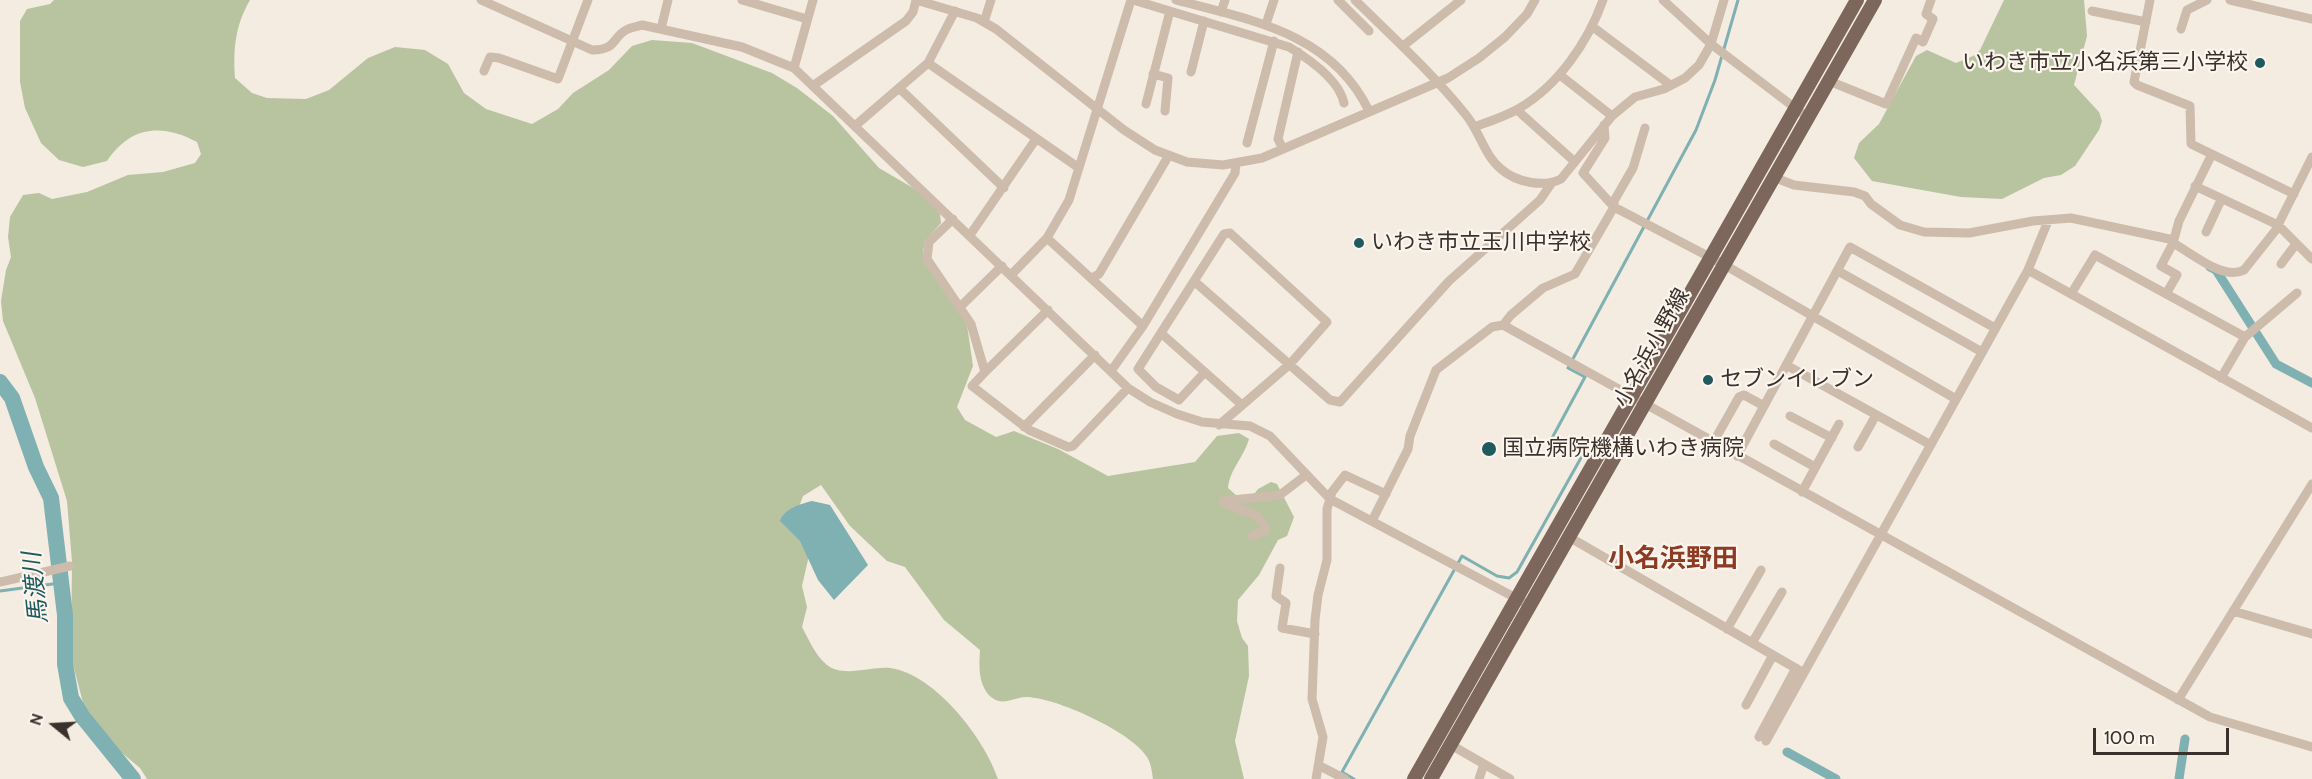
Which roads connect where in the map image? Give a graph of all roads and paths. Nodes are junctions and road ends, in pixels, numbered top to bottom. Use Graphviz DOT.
graph roads {
  1 [pos="481,0"];
  2 [pos="588,0"];
  3 [pos="668,0"];
  4 [pos="742,0"];
  5 [pos="813,0"];
  6 [pos="916,0"];
  7 [pos="990,0"];
  8 [pos="1132,0"];
  9 [pos="1180,0"];
  10 [pos="1225,0"];
  11 [pos="1274,0"];
  12 [pos="1338,0"];
  13 [pos="1355,0"];
  14 [pos="1461,0"];
  15 [pos="1535,0"];
  16 [pos="1603,0"];
  17 [pos="1663,0"];
  18 [pos="1724,0"];
  19 [pos="1857,0"];
  20 [pos="1875,0"];
  21 [pos="1931,0"];
  22 [pos="2150,0"];
  23 [pos="2207,0"];
  24 [pos="2230,0"];
  25 [pos="1170,11"];
  26 [pos="2092,11"];
  27 [pos="955,12"];
  28 [pos="1221,12"];
  29 [pos="807,18"];
  30 [pos="2312,19"];
  31 [pos="1204,21"];
  32 [pos="984,22"];
  33 [pos="2146,22"];
  34 [pos="1266,24"];
  35 [pos="1593,27"];
  36 [pos="661,29"];
  37 [pos="2181,29"];
  38 [pos="1370,31"];
  39 [pos="1274,41"];
  40 [pos="574,42"];
  41 [pos="1711,44"];
  42 [pos="1403,46"];
  43 [pos="1298,52"];
  44 [pos="928,63"];
  45 [pos="794,68"];
  46 [pos="484,71"];
  47 [pos="1191,72"];
  48 [pos="1153,74"];
  49 [pos="1560,75"];
  50 [pos="1829,81"];
  51 [pos="1436,82"];
  52 [pos="1669,84"];
  53 [pos="814,85"];
  54 [pos="899,88"];
  55 [pos="1344,103"];
  56 [pos="1146,104"];
  57 [pos="1098,108"];
  58 [pos="1793,109"];
  59 [pos="1517,110"];
  60 [pos="1165,111"];
  61 [pos="1370,111"];
  62 [pos="1612,116"];
  63 [pos="1807,117"];
  64 [pos="856,125"];
  65 [pos="1604,125"];
  66 [pos="1474,128"];
  67 [pos="1646,128"];
  68 [pos="1036,140"];
  69 [pos="1247,143"];
  70 [pos="1283,149"];
  71 [pos="2212,154"];
  72 [pos="1169,155"];
  73 [pos="2312,158"];
  74 [pos="1575,162"];
  75 [pos="1236,163"];
  76 [pos="1079,168"];
  77 [pos="1773,177"];
  78 [pos="1551,184"];
  79 [pos="2195,186"];
  80 [pos="1004,188"];
  81 [pos="2294,194"];
  82 [pos="2222,200"];
  83 [pos="1614,207"];
  84 [pos="953,219"];
  85 [pos="2048,221"];
  86 [pos="2279,226"];
  87 [pos="2206,232"];
  88 [pos="970,235"];
  89 [pos="1047,238"];
  90 [pos="2174,241"];
  91 [pos="2296,244"];
  92 [pos="1710,258"];
  93 [pos="2312,260"];
  94 [pos="1723,264"];
  95 [pos="2281,264"];
  96 [pos="1002,266"];
  97 [pos="2028,270"];
  98 [pos="1838,271"];
  99 [pos="1011,275"];
  100 [pos="1092,278"];
  101 [pos="1194,281"];
  102 [pos="2071,294"];
  103 [pos="2166,294"];
  104 [pos="2297,294"];
  105 [pos="961,306"];
  106 [pos="1048,310"];
  107 [pos="1812,317"];
  108 [pos="1503,325"];
  109 [pos="1143,327"];
  110 [pos="1995,328"];
  111 [pos="1162,334"];
  112 [pos="2245,337"];
  113 [pos="1982,352"];
  114 [pos="1095,355"];
  115 [pos="1290,364"];
  116 [pos="1786,365"];
  117 [pos="1111,371"];
  118 [pos="985,372"];
  119 [pos="1205,372"];
  120 [pos="2221,378"];
  121 [pos="1128,388"];
  122 [pos="1956,399"];
  123 [pos="1638,401"];
  124 [pos="1242,405"];
  125 [pos="1764,406"];
  126 [pos="1876,415"];
  127 [pos="1790,416"];
  128 [pos="1220,424"];
  129 [pos="1839,424"];
  130 [pos="1024,427"];
  131 [pos="2312,428"];
  132 [pos="1832,438"];
  133 [pos="1713,443"];
  134 [pos="1774,444"];
  135 [pos="1931,445"];
  136 [pos="1858,447"];
  137 [pos="1737,456"];
  138 [pos="1815,467"];
  139 [pos="1306,475"];
  140 [pos="2312,484"];
  141 [pos="1802,492"];
  142 [pos="1386,494"];
  143 [pos="1330,499"];
  144 [pos="1372,521"];
  145 [pos="1252,536"];
  146 [pos="1881,536"];
  147 [pos="1569,537"];
  148 [pos="70,566"];
  149 [pos="1280,568"];
  150 [pos="1761,570"];
  151 [pos="0,582"];
  152 [pos="1782,592"];
  153 [pos="1516,598"];
  154 [pos="1531,606"];
  155 [pos="2233,611"];
  156 [pos="1727,629"];
  157 [pos="1315,634"];
  158 [pos="2312,634"];
  159 [pos="1752,643"];
  160 [pos="1773,655"];
  161 [pos="1800,671"];
  162 [pos="2178,700"];
  163 [pos="1746,705"];
  164 [pos="1762,739"];
  165 [pos="1451,745"];
  166 [pos="2312,747"];
  167 [pos="1484,764"];
  168 [pos="1320,766"];
  169 [pos="1316,779"];
  170 [pos="1345,779"];
  171 [pos="1414,779"];
  172 [pos="1431,779"];
  173 [pos="1479,779"];
  174 [pos="1510,779"];
  1 -- 40 [label="street"];
  2 -- 40 [label="street"];
  3 -- 36 [label="street"];
  4 -- 29 [label="street"];
  5 -- 29 [label="street"];
  6 -- 27 [label="street"];
  6 -- 53 [label="street"];
  7 -- 32 [label="street"];
  8 -- 25 [label="street"];
  8 -- 57 [label="street"];
  9 -- 28 [label="street"];
  10 -- 28 [label="street"];
  11 -- 34 [label="street"];
  12 -- 38 [label="street"];
  13 -- 42 [label="street"];
  14 -- 42 [label="street"];
  15 -- 51 [label="street"];
  16 -- 35 [label="street"];
  17 -- 41 [label="street"];
  18 -- 41 [label="street"];
  19 -- 58 [label="main road, 小名浜小野線"];
  20 -- 50 [label="main road, 小名浜小野線"];
  21 -- 50 [label="street"];
  22 -- 33 [label="street"];
  23 -- 37 [label="street"];
  24 -- 30 [label="street"];
  25 -- 31 [label="street"];
  25 -- 48 [label="street"];
  26 -- 33 [label="street"];
  27 -- 32 [label="street"];
  27 -- 44 [label="street"];
  28 -- 34 [label="street"];
  29 -- 45 [label="street"];
  31 -- 39 [label="street"];
  31 -- 47 [label="street"];
  32 -- 57 [label="street"];
  33 -- 71 [label="street"];
  34 -- 61 [label="street"];
  35 -- 49 [label="street"];
  35 -- 52 [label="street"];
  36 -- 40 [label="street"];
  36 -- 45 [label="street"];
  39 -- 43 [label="street"];
  39 -- 69 [label="street"];
  40 -- 46 [label="street"];
  41 -- 52 [label="street"];
  41 -- 58 [label="street"];
  42 -- 51 [label="street"];
  43 -- 55 [label="street"];
  43 -- 70 [label="street"];
  44 -- 54 [label="street"];
  44 -- 68 [label="street"];
  45 -- 53 [label="street"];
  48 -- 56 [label="street"];
  48 -- 60 [label="street"];
  49 -- 59 [label="street"];
  49 -- 62 [label="street"];
  50 -- 63 [label="main road, 小名浜小野線"];
  51 -- 61 [label="street"];
  51 -- 66 [label="street"];
  52 -- 62 [label="street"];
  53 -- 64 [label="street"];
  54 -- 64 [label="street"];
  54 -- 80 [label="street"];
  57 -- 72 [label="street"];
  57 -- 76 [label="street"];
  58 -- 63 [label="street"];
  58 -- 92 [label="main road, 小名浜小野線"];
  59 -- 66 [label="street"];
  59 -- 74 [label="street"];
  61 -- 70 [label="street"];
  62 -- 65 [label="street"];
  63 -- 77 [label="main road, 小名浜小野線"];
  64 -- 84 [label="street"];
  65 -- 74 [label="street"];
  65 -- 83 [label="street"];
  66 -- 78 [label="street"];
  67 -- 83 [label="street"];
  68 -- 76 [label="street"];
  68 -- 80 [label="street"];
  70 -- 75 [label="street"];
  71 -- 79 [label="street"];
  71 -- 81 [label="street"];
  72 -- 75 [label="street"];
  72 -- 100 [label="street"];
  73 -- 81 [label="street"];
  74 -- 78 [label="street"];
  75 -- 109 [label="street"];
  76 -- 89 [label="street"];
  77 -- 85 [label="street"];
  77 -- 94 [label="main road, 小名浜小野線"];
  78 -- 115 [label="street"];
  79 -- 82 [label="street"];
  79 -- 90 [label="street"];
  80 -- 88 [label="street"];
  81 -- 86 [label="street"];
  82 -- 86 [label="street"];
  82 -- 87 [label="street"];
  83 -- 92 [label="street"];
  83 -- 108 [label="street"];
  84 -- 88 [label="street"];
  84 -- 105 [label="street"];
  85 -- 90 [label="street"];
  85 -- 97 [label="street"];
  86 -- 90 [label="street"];
  86 -- 91 [label="street"];
  88 -- 96 [label="street"];
  89 -- 99 [label="street"];
  89 -- 100 [label="street"];
  90 -- 103 [label="street"];
  91 -- 93 [label="street"];
  91 -- 95 [label="street"];
  92 -- 94 [label="street"];
  92 -- 123 [label="main road, 小名浜小野線"];
  94 -- 107 [label="street"];
  94 -- 123 [label="main road, 小名浜小野線"];
  96 -- 99 [label="street"];
  96 -- 105 [label="street"];
  97 -- 102 [label="street"];
  97 -- 110 [label="street"];
  98 -- 107 [label="street"];
  98 -- 110 [label="street"];
  98 -- 113 [label="street"];
  99 -- 106 [label="street"];
  100 -- 109 [label="street"];
  101 -- 111 [label="street"];
  101 -- 115 [label="street"];
  101 -- 115 [label="street"];
  102 -- 103 [label="street"];
  102 -- 120 [label="street"];
  103 -- 112 [label="street"];
  104 -- 112 [label="street"];
  105 -- 118 [label="street"];
  106 -- 114 [label="street"];
  106 -- 118 [label="street"];
  107 -- 116 [label="street"];
  107 -- 122 [label="street"];
  108 -- 123 [label="street"];
  108 -- 142 [label="street"];
  109 -- 117 [label="street"];
  110 -- 113 [label="street"];
  111 -- 119 [label="street"];
  111 -- 119 [label="street"];
  112 -- 120 [label="street"];
  113 -- 122 [label="street"];
  114 -- 117 [label="street"];
  114 -- 130 [label="street"];
  115 -- 124 [label="street"];
  116 -- 125 [label="street"];
  116 -- 126 [label="street"];
  117 -- 121 [label="street"];
  118 -- 130 [label="street"];
  119 -- 124 [label="street"];
  120 -- 131 [label="street"];
  121 -- 128 [label="street"];
  121 -- 130 [label="street"];
  122 -- 135 [label="street"];
  123 -- 133 [label="street"];
  123 -- 147 [label="main road, 小名浜小野線"];
  123 -- 153 [label="main road, 小名浜小野線"];
  124 -- 128 [label="street"];
  125 -- 133 [label="street"];
  125 -- 137 [label="street"];
  126 -- 135 [label="street"];
  126 -- 136 [label="street"];
  127 -- 132 [label="street"];
  128 -- 139 [label="street"];
  129 -- 132 [label="street"];
  132 -- 138 [label="street"];
  133 -- 137 [label="street"];
  134 -- 138 [label="street"];
  135 -- 146 [label="street"];
  137 -- 141 [label="street"];
  138 -- 141 [label="street"];
  139 -- 143 [label="street"];
  139 -- 145 [label="street"];
  140 -- 155 [label="street"];
  141 -- 146 [label="street"];
  142 -- 143 [label="street"];
  142 -- 144 [label="street"];
  143 -- 144 [label="street"];
  143 -- 157 [label="street"];
  144 -- 153 [label="street"];
  146 -- 161 [label="street"];
  146 -- 162 [label="street"];
  147 -- 154 [label="main road, 小名浜小野線"];
  147 -- 156 [label="street"];
  148 -- 151 [label="street"];
  149 -- 157 [label="street"];
  150 -- 156 [label="street"];
  152 -- 159 [label="street"];
  153 -- 154 [label="street"];
  153 -- 171 [label="main road, 小名浜小野線"];
  154 -- 165 [label="main road, 小名浜小野線"];
  155 -- 158 [label="street"];
  155 -- 162 [label="street"];
  156 -- 159 [label="street"];
  157 -- 168 [label="street"];
  159 -- 160 [label="street"];
  160 -- 161 [label="street"];
  160 -- 163 [label="street"];
  161 -- 164 [label="street"];
  162 -- 166 [label="street"];
  165 -- 167 [label="street"];
  165 -- 172 [label="main road, 小名浜小野線"];
  167 -- 173 [label="street"];
  167 -- 174 [label="street"];
  168 -- 169 [label="street"];
  168 -- 170 [label="street"];
}
